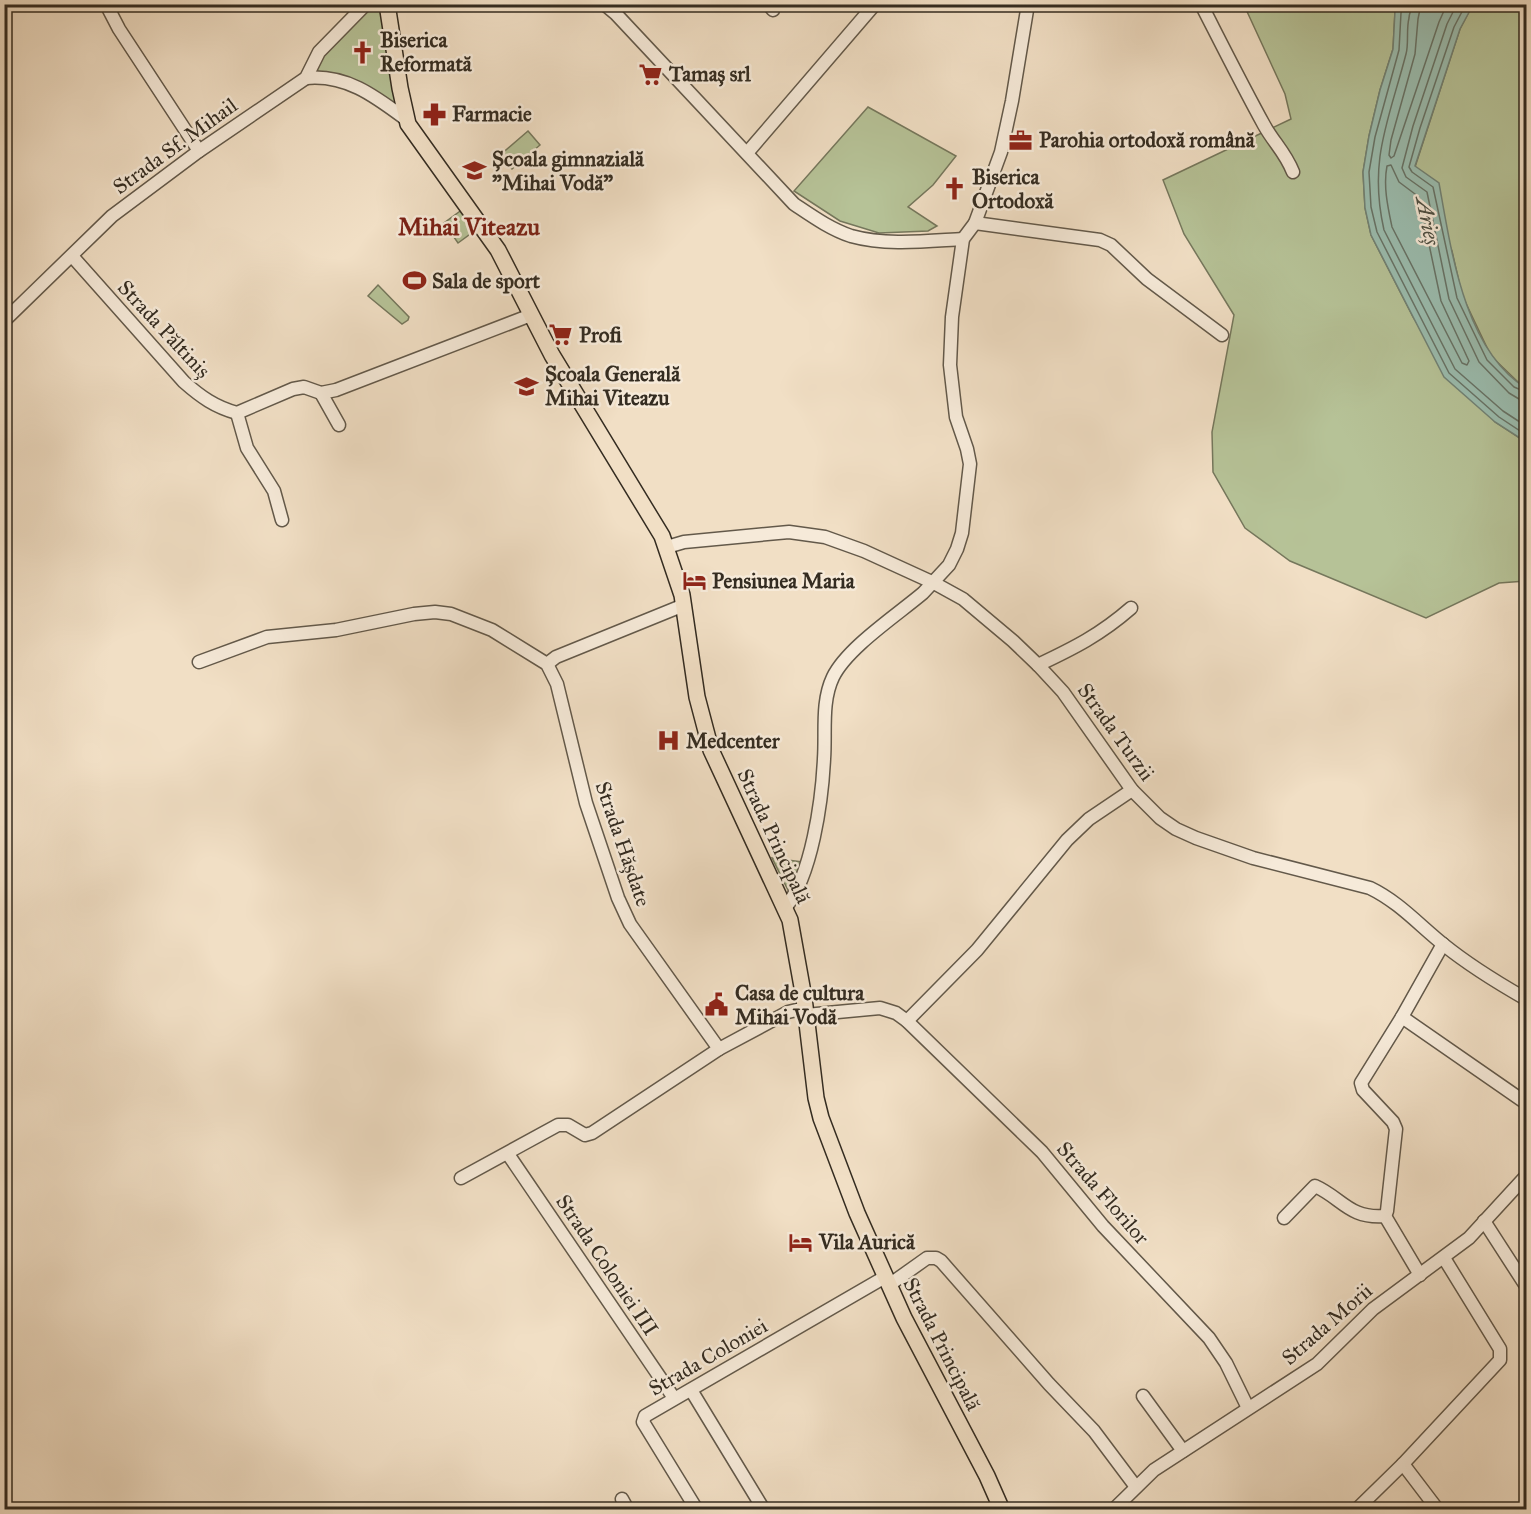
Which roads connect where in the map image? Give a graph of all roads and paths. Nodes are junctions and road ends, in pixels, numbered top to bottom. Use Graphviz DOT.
graph roads {
  1 [pos="106,4"];
  2 [pos="366,4"];
  3 [pos="387,4"];
  4 [pos="604,4"];
  5 [pos="875,4"];
  6 [pos="1028,4"];
  7 [pos="1201,4"];
  8 [pos="306,78"];
  9 [pos="407,120"];
  10 [pos="198,151"];
  11 [pos="747,153"];
  12 [pos="1293,172"];
  13 [pos="975,223"];
  14 [pos="963,239"];
  15 [pos="72,256"];
  16 [pos="531,315"];
  17 [pos="4,321"];
  18 [pos="1222,335"];
  19 [pos="321,393"];
  20 [pos="237,413"];
  21 [pos="339,425"];
  22 [pos="282,520"];
  23 [pos="667,547"];
  24 [pos="934,583"];
  25 [pos="684,604"];
  26 [pos="1131,608"];
  27 [pos="199,662"];
  28 [pos="547,664"];
  29 [pos="1038,665"];
  30 [pos="1132,790"];
  31 [pos="785,908"];
  32 [pos="1443,944"];
  33 [pos="1527,999"];
  34 [pos="806,1011"];
  35 [pos="1402,1017"];
  36 [pos="907,1021"];
  37 [pos="719,1049"];
  38 [pos="1527,1103"];
  39 [pos="508,1154"];
  40 [pos="1527,1176"];
  41 [pos="461,1178"];
  42 [pos="1385,1216"];
  43 [pos="1284,1218"];
  44 [pos="1484,1221"];
  45 [pos="1444,1258"];
  46 [pos="1420,1275"];
  47 [pos="887,1281"];
  48 [pos="1527,1286"];
  49 [pos="691,1389"];
  50 [pos="1143,1396"];
  51 [pos="674,1398"];
  52 [pos="1248,1408"];
  53 [pos="1183,1451"];
  54 [pos="1403,1464"];
  55 [pos="1136,1487"];
  56 [pos="697,1509"];
  57 [pos="764,1509"];
  58 [pos="1002,1509"];
  59 [pos="1113,1509"];
  60 [pos="1356,1509"];
  61 [pos="1438,1509"];
  1 -- 10 [label="street"];
  2 -- 8 [label="street, Strada Sf. Mihail"];
  3 -- 9 [label="main road, Strada Principală"];
  4 -- 11 [label="street"];
  5 -- 11 [label="street"];
  6 -- 13 [label="street"];
  7 -- 12 [label="street"];
  8 -- 9 [label="street"];
  8 -- 10 [label="street, Strada Sf. Mihail"];
  9 -- 16 [label="main road, Strada Principală"];
  10 -- 15 [label="street, Strada Sf. Mihail"];
  11 -- 14 [label="street"];
  13 -- 14 [label="street"];
  13 -- 18 [label="street"];
  14 -- 24 [label="street"];
  15 -- 17 [label="street, Strada Sf. Mihail"];
  15 -- 20 [label="street, Strada Păltiniș"];
  16 -- 19 [label="street"];
  16 -- 23 [label="main road, Strada Principală"];
  19 -- 20 [label="street"];
  19 -- 21 [label="street"];
  20 -- 22 [label="street"];
  23 -- 24 [label="street, Strada Turzii"];
  23 -- 25 [label="main road, Strada Principală"];
  24 -- 29 [label="street, Strada Turzii"];
  24 -- 31 [label="street"];
  25 -- 28 [label="street"];
  25 -- 31 [label="main road, Strada Principală"];
  26 -- 29 [label="street"];
  27 -- 28 [label="street"];
  28 -- 37 [label="street, Strada Hășdate"];
  29 -- 30 [label="street, Strada Turzii"];
  30 -- 32 [label="street, Strada Turzii"];
  30 -- 36 [label="street"];
  31 -- 34 [label="main road, Strada Principală"];
  32 -- 33 [label="street, Strada Turzii"];
  32 -- 35 [label="street"];
  34 -- 36 [label="street, Strada Florilor"];
  34 -- 37 [label="street, Strada Florilor"];
  34 -- 47 [label="main road, Strada Principală"];
  35 -- 38 [label="street"];
  35 -- 42 [label="street"];
  36 -- 52 [label="street, Strada Florilor"];
  37 -- 39 [label="street, Strada Florilor"];
  39 -- 41 [label="street, Strada Florilor"];
  39 -- 51 [label="street, Strada Coloniei III"];
  40 -- 44 [label="street, Strada Morii"];
  42 -- 43 [label="street"];
  42 -- 46 [label="street"];
  44 -- 45 [label="street, Strada Morii"];
  44 -- 48 [label="street"];
  45 -- 46 [label="street, Strada Morii"];
  45 -- 54 [label="street"];
  46 -- 52 [label="street, Strada Morii"];
  47 -- 49 [label="street, Strada Coloniei"];
  47 -- 55 [label="street, Strada Coloniei"];
  47 -- 58 [label="main road, Strada Principală"];
  49 -- 51 [label="street, Strada Coloniei"];
  49 -- 57 [label="street"];
  50 -- 53 [label="street"];
  51 -- 56 [label="street, Strada Coloniei"];
  52 -- 53 [label="street, Strada Morii"];
  53 -- 55 [label="street, Strada Morii"];
  54 -- 60 [label="street"];
  54 -- 61 [label="street"];
  55 -- 59 [label="street, Strada Morii"];
}
